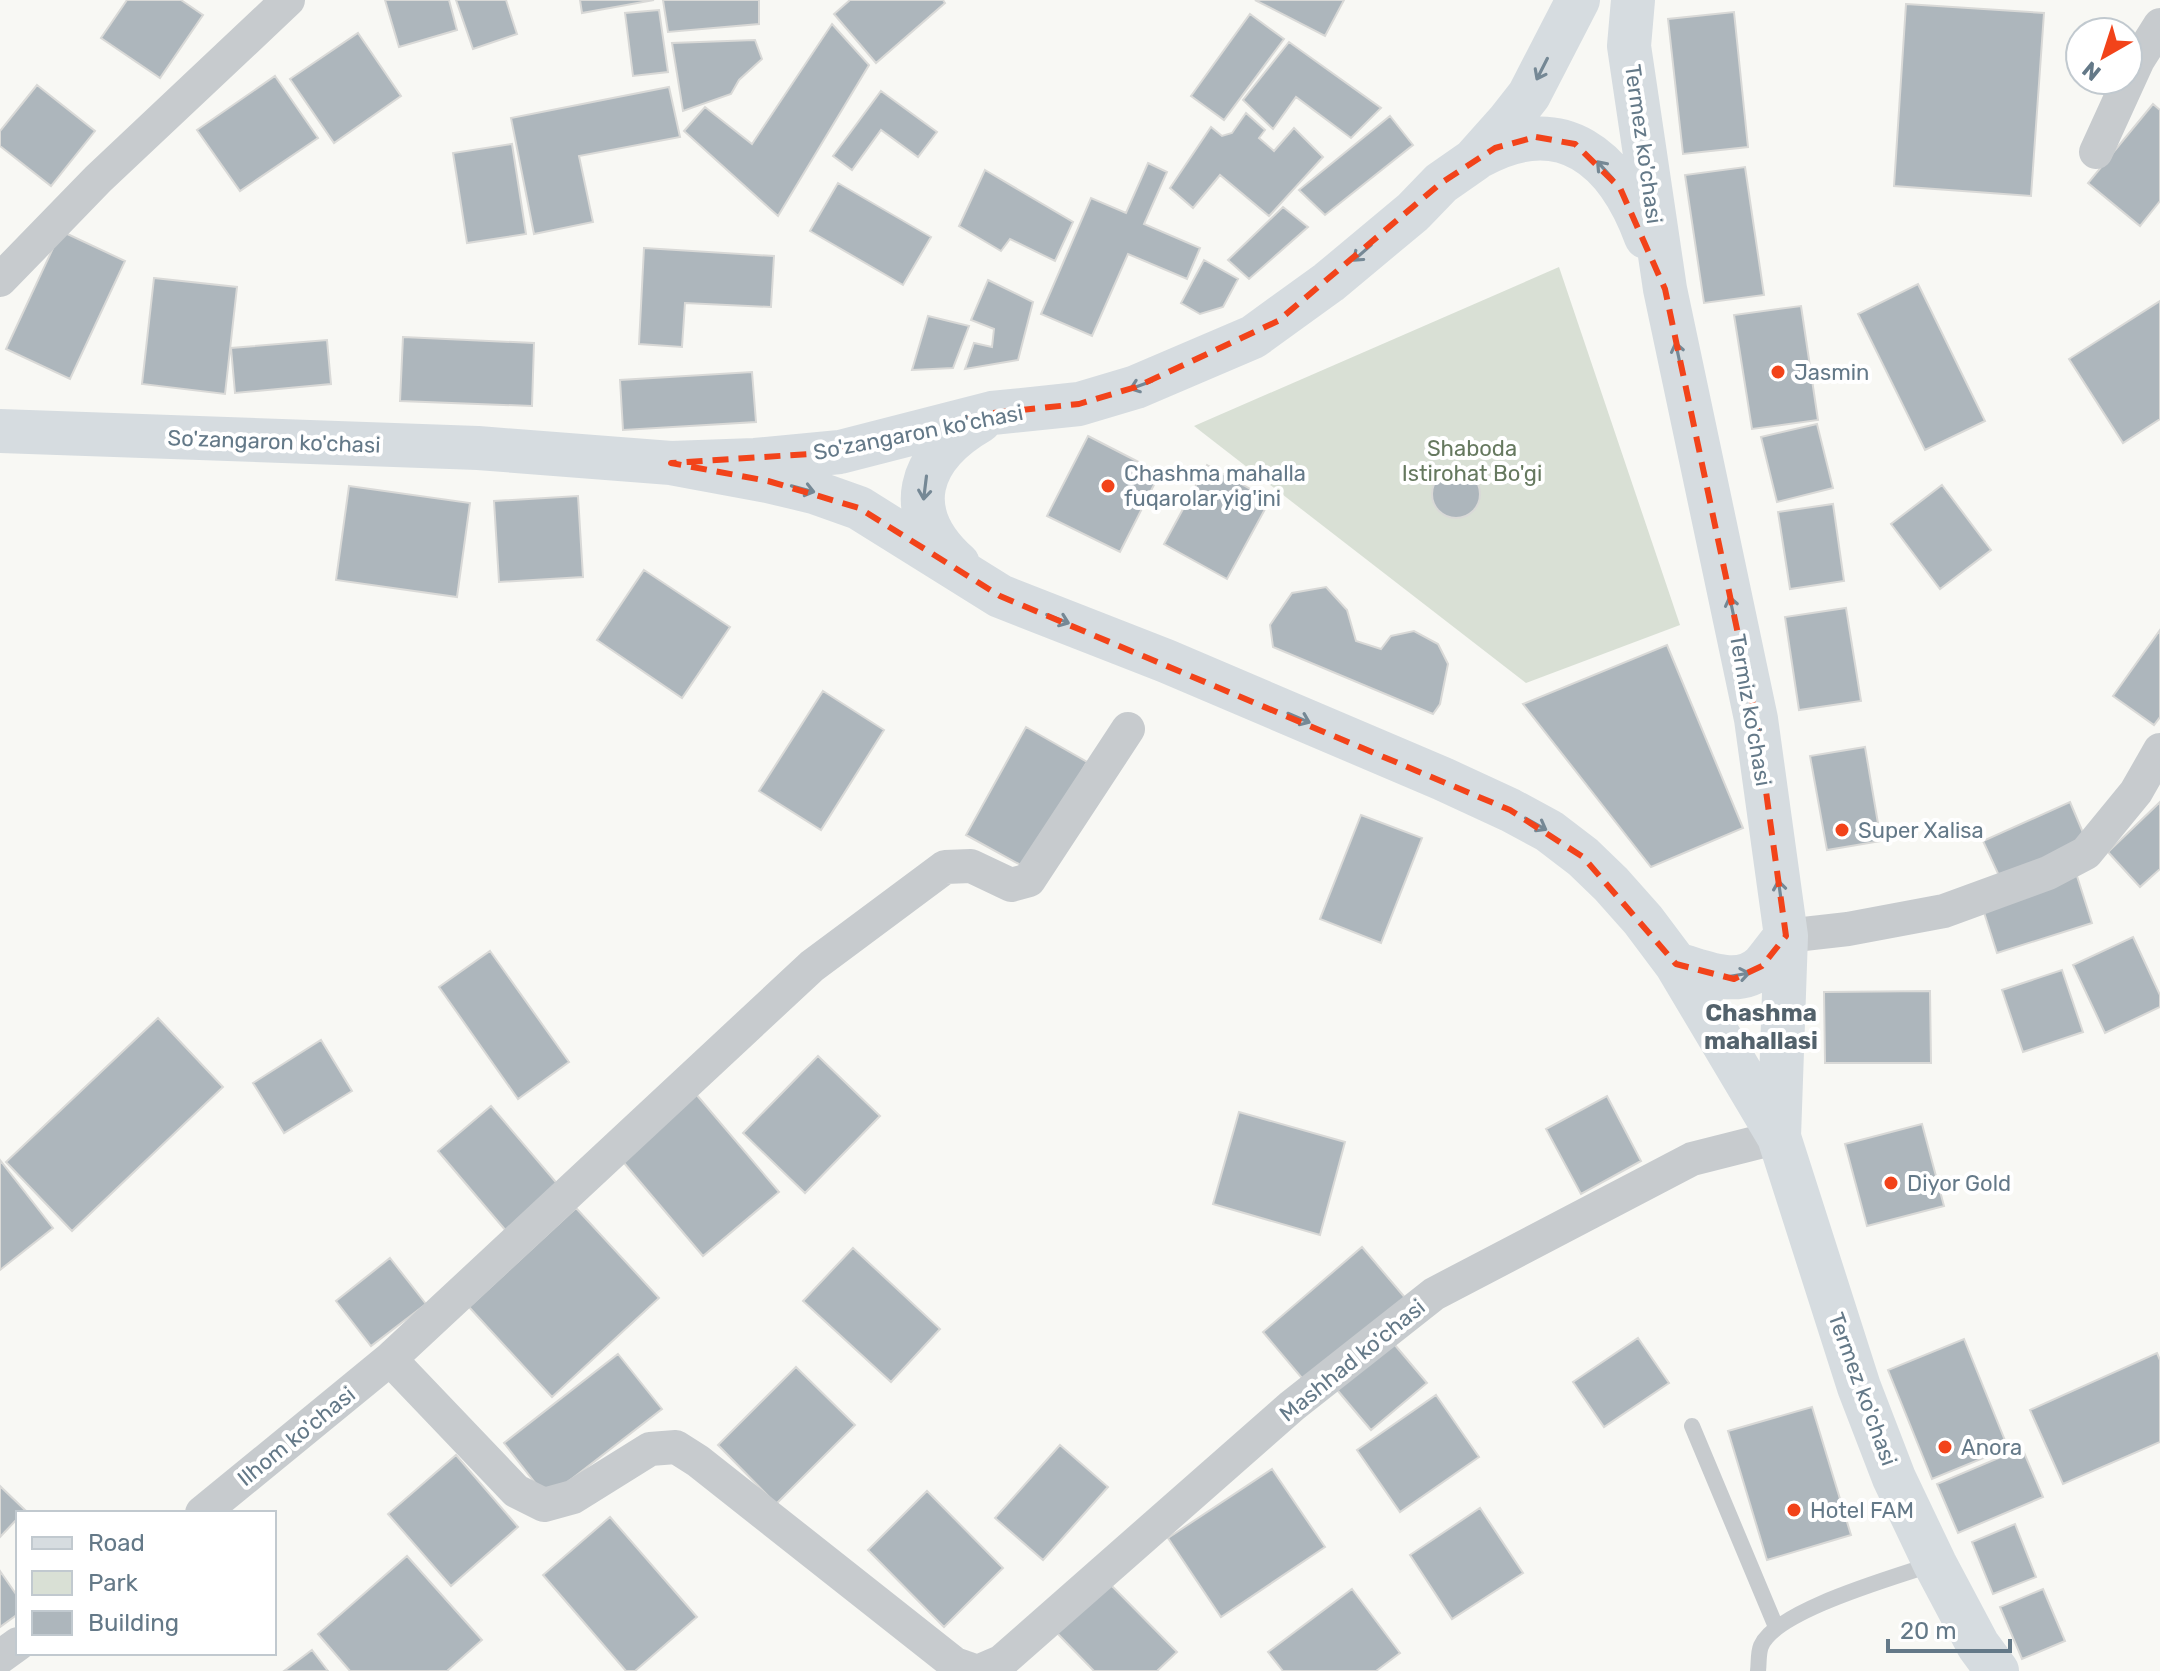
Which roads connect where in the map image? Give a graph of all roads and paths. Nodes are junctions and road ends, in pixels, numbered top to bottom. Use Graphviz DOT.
graph roads {
  1 [pos="288,0"];
  2 [pos="1578,0"];
  3 [pos="1633,0"];
  4 [pos="2160,25"];
  5 [pos="2096,152"];
  6 [pos="1474,160"];
  7 [pos="0,280"];
  8 [pos="1665,289"];
  9 [pos="992,413"];
  10 [pos="0,431"];
  11 [pos="671,463"];
  12 [pos="1000,596"];
  13 [pos="1128,729"];
  14 [pos="2160,750"];
  15 [pos="1786,936"];
  16 [pos="1676,964"];
  17 [pos="1779,1137"];
  18 [pos="390,1359"];
  19 [pos="1692,1426"];
  20 [pos="204,1511"];
  21 [pos="1935,1564"];
  22 [pos="1776,1627"];
  23 [pos="977,1671"];
  24 [pos="1758,1671"];
  25 [pos="1997,1671"];
  1 -- 7 [label="street"];
  2 -- 6 [label="main road, So'zangaron ko'chasi, one-way"];
  3 -- 8 [label="main road, Termez ko'chasi"];
  4 -- 5 [label="street"];
  8 -- 6 [label="main road, one-way"];
  6 -- 9 [label="main road, So'zangaron ko'chasi, one-way"];
  15 -- 8 [label="main road, Termiz ko'chasi, one-way"];
  9 -- 11 [label="main road, So'zangaron ko'chasi"];
  9 -- 12 [label="main road, one-way"];
  10 -- 11 [label="main road, So'zangaron ko'chasi"];
  11 -- 12 [label="main road, one-way"];
  12 -- 16 [label="main road, one-way"];
  13 -- 18 [label="street, Ilhom ko'chasi"];
  14 -- 15 [label="street"];
  16 -- 15 [label="main road, one-way"];
  15 -- 17 [label="main road, Termiz ko'chasi"];
  16 -- 17 [label="main road"];
  17 -- 21 [label="main road, Termez ko'chasi"];
  17 -- 23 [label="street, Mashhad ko'chasi"];
  18 -- 20 [label="street, Ilhom ko'chasi"];
  18 -- 23 [label="street, Mashhad ko'chasi"];
  19 -- 22 [label="lane"];
  21 -- 22 [label="lane"];
  21 -- 25 [label="main road, Termez ko'chasi"];
  22 -- 24 [label="lane"];
}
